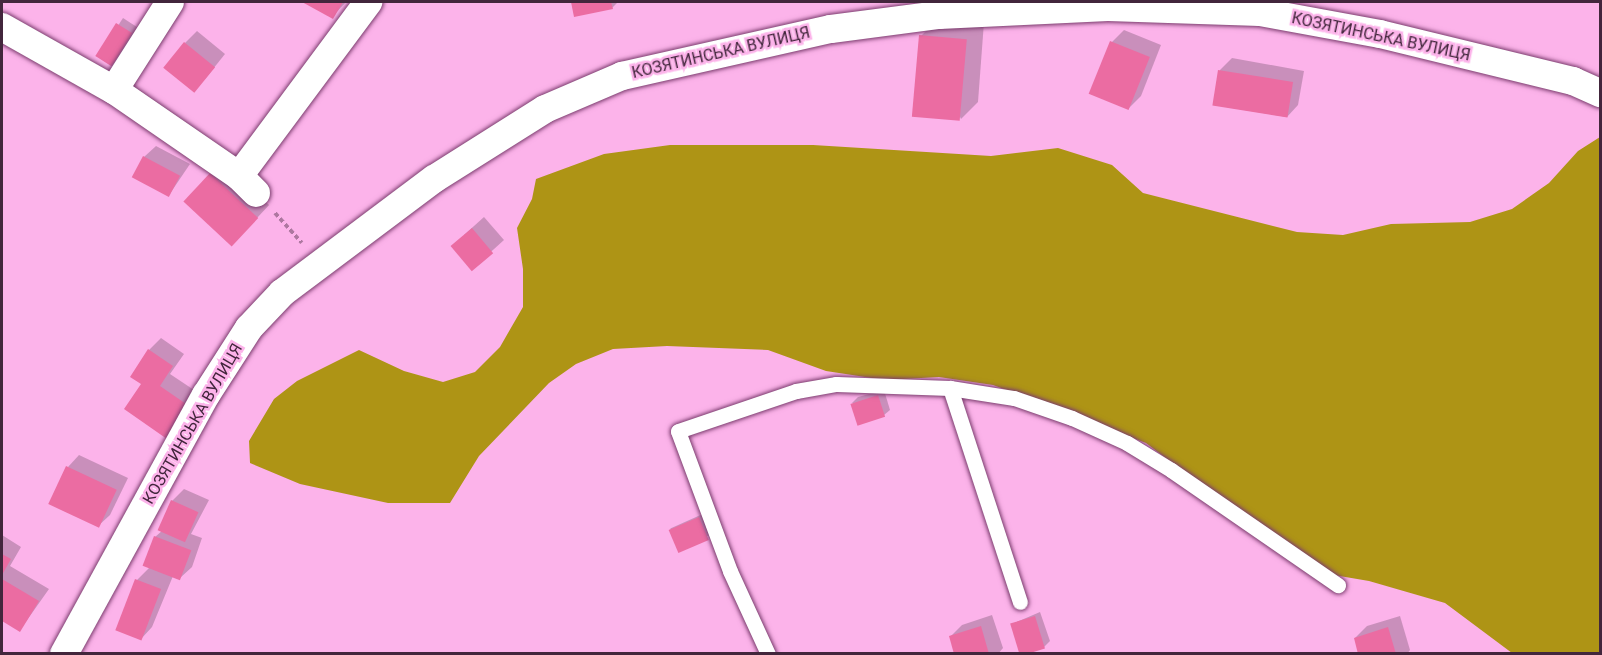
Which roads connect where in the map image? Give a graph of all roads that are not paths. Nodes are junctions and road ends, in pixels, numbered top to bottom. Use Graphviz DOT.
graph roads {
  1 [pos="170,2"];
  2 [pos="368,2"];
  3 [pos="1107,4"];
  4 [pos="2,27"];
  5 [pos="114,90"];
  6 [pos="1600,93"];
  7 [pos="950,388"];
  8 [pos="1338,585"];
  9 [pos="1020,602"];
  10 [pos="64,654"];
  11 [pos="768,654"];
  1 -- 5 [label="street"];
  2 -- 5 [label="street"];
  3 -- 6 [label="street, КОЗЯТИНСЬКА ВУЛИЦЯ"];
  3 -- 10 [label="street, КОЗЯТИНСЬКА ВУЛИЦЯ"];
  4 -- 5 [label="street"];
  7 -- 8 [label="lane"];
  7 -- 9 [label="lane"];
  7 -- 11 [label="lane"];
}
